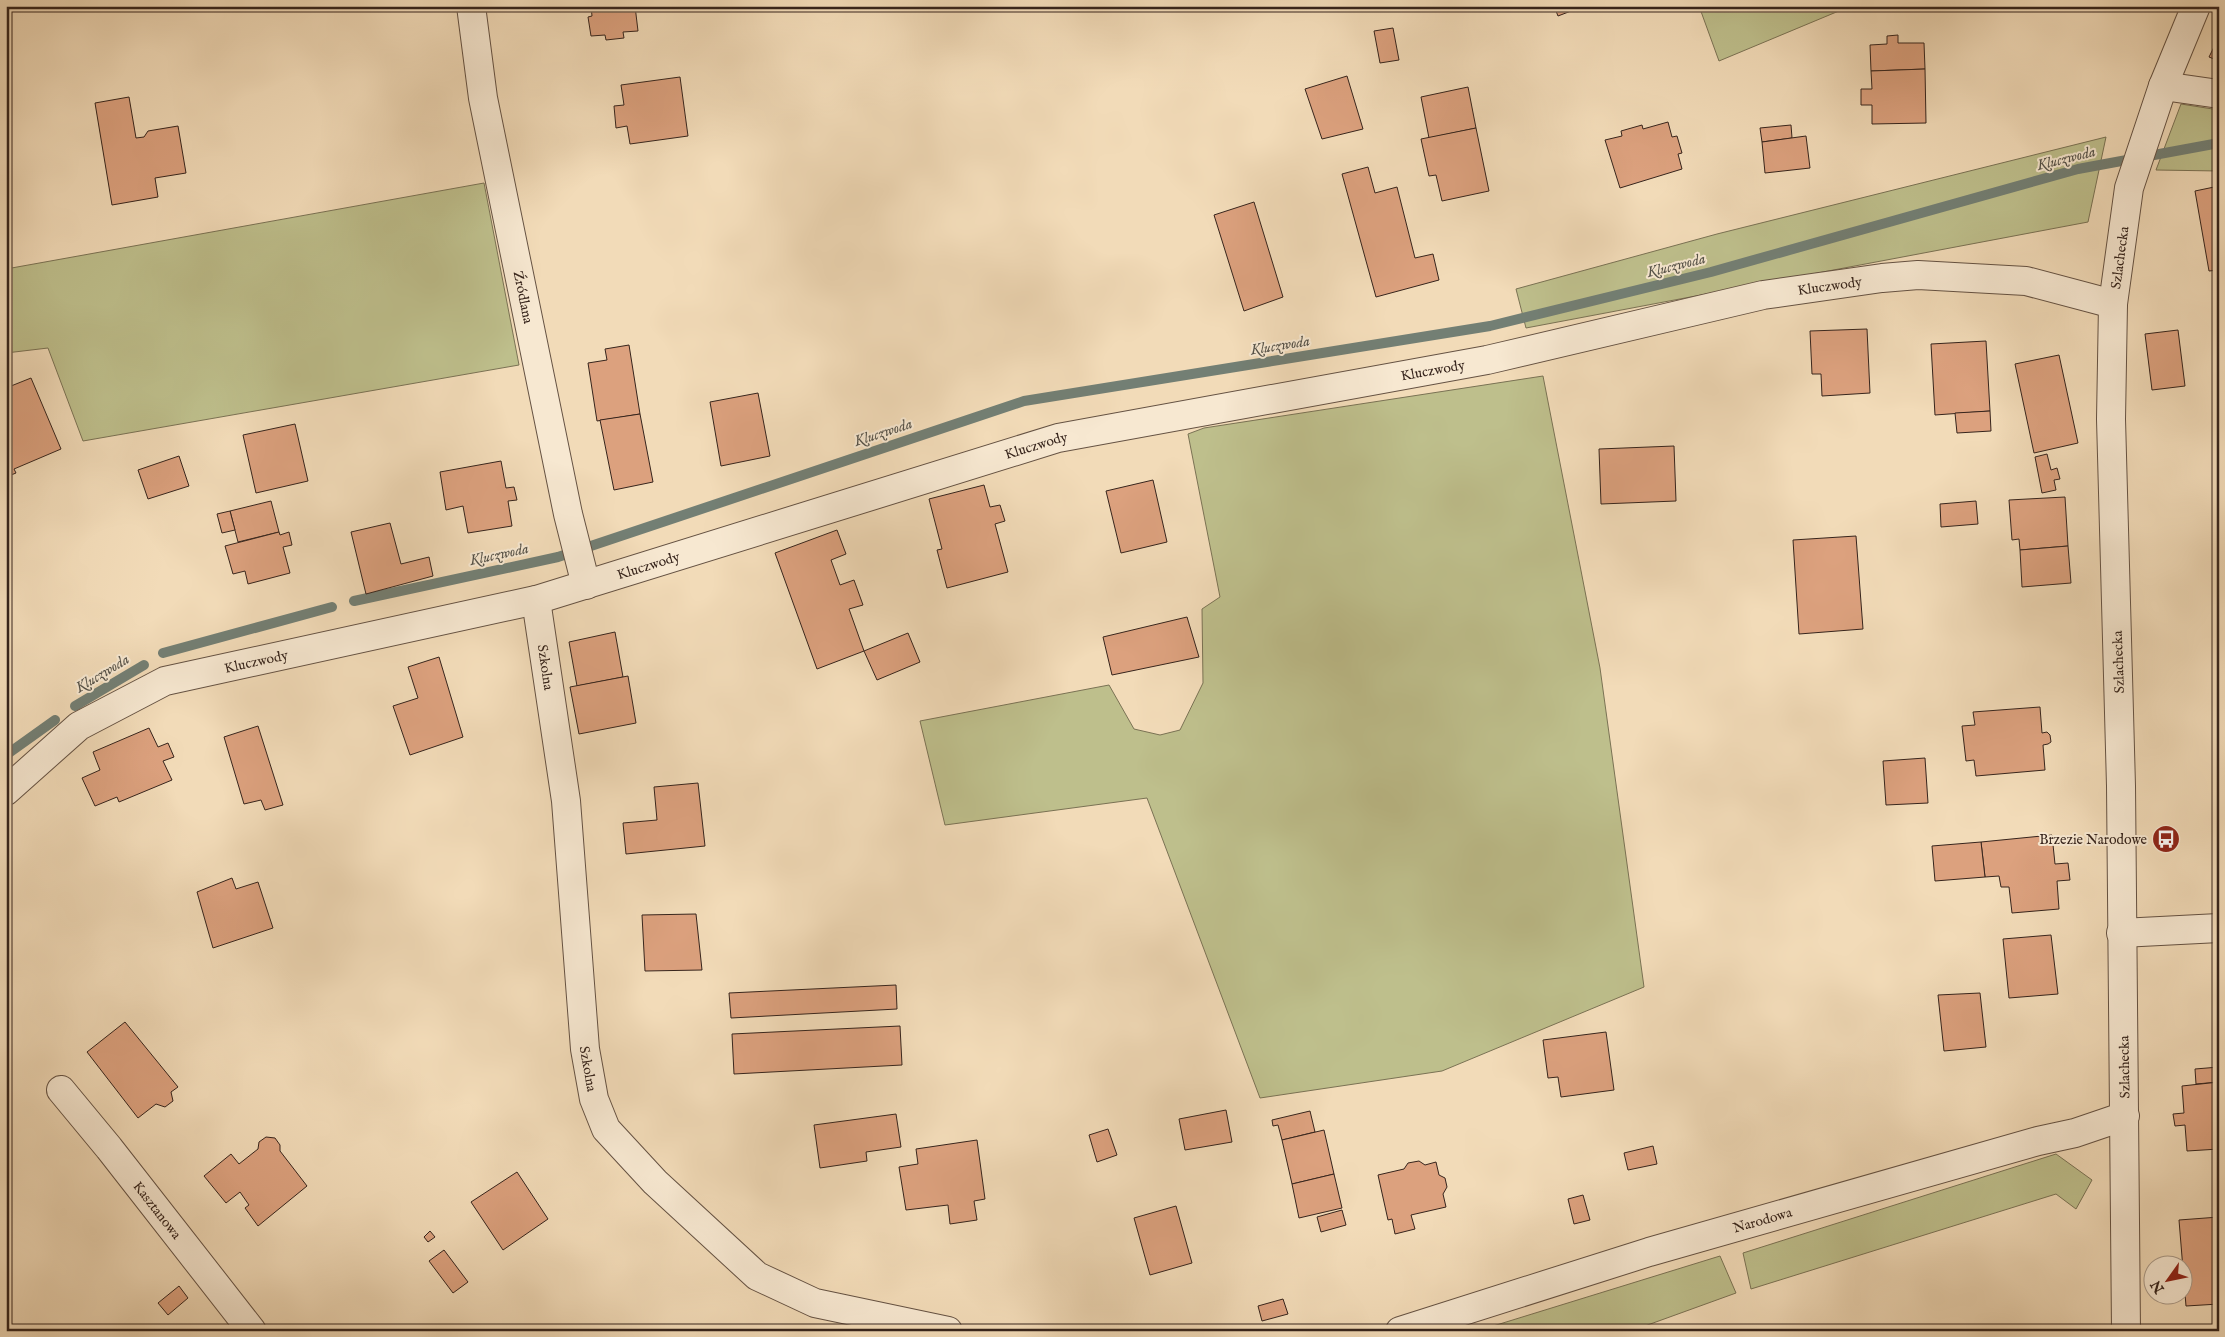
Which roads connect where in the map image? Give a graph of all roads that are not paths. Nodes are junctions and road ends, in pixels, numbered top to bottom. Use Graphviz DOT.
graph roads {
  1 [pos="471,6"];
  2 [pos="2196,6"];
  3 [pos="2219,94"];
  4 [pos="2159,98"];
  5 [pos="2113,304"];
  6 [pos="585,579"];
  7 [pos="536,600"];
  8 [pos="6,791"];
  9 [pos="2219,928"];
  10 [pos="2121,933"];
  11 [pos="61,1090"];
  12 [pos="2124,1116"];
  13 [pos="252,1331"];
  14 [pos="948,1331"];
  15 [pos="1400,1331"];
  16 [pos="2126,1331"];
  1 -- 6 [label="street, Źródlana"];
  2 -- 4 [label="street, Szlachecka"];
  3 -- 4 [label="street"];
  4 -- 5 [label="street, Szlachecka"];
  5 -- 6 [label="street, Kluczwody"];
  5 -- 10 [label="street, Szlachecka"];
  6 -- 7 [label="street, Kluczwody"];
  7 -- 8 [label="street, Kluczwody"];
  7 -- 14 [label="street, Szkolna"];
  9 -- 10 [label="street"];
  10 -- 12 [label="street, Szlachecka"];
  11 -- 13 [label="street, Kasztanowa"];
  12 -- 15 [label="street, Narodowa"];
  12 -- 16 [label="street, Szlachecka"];
}
